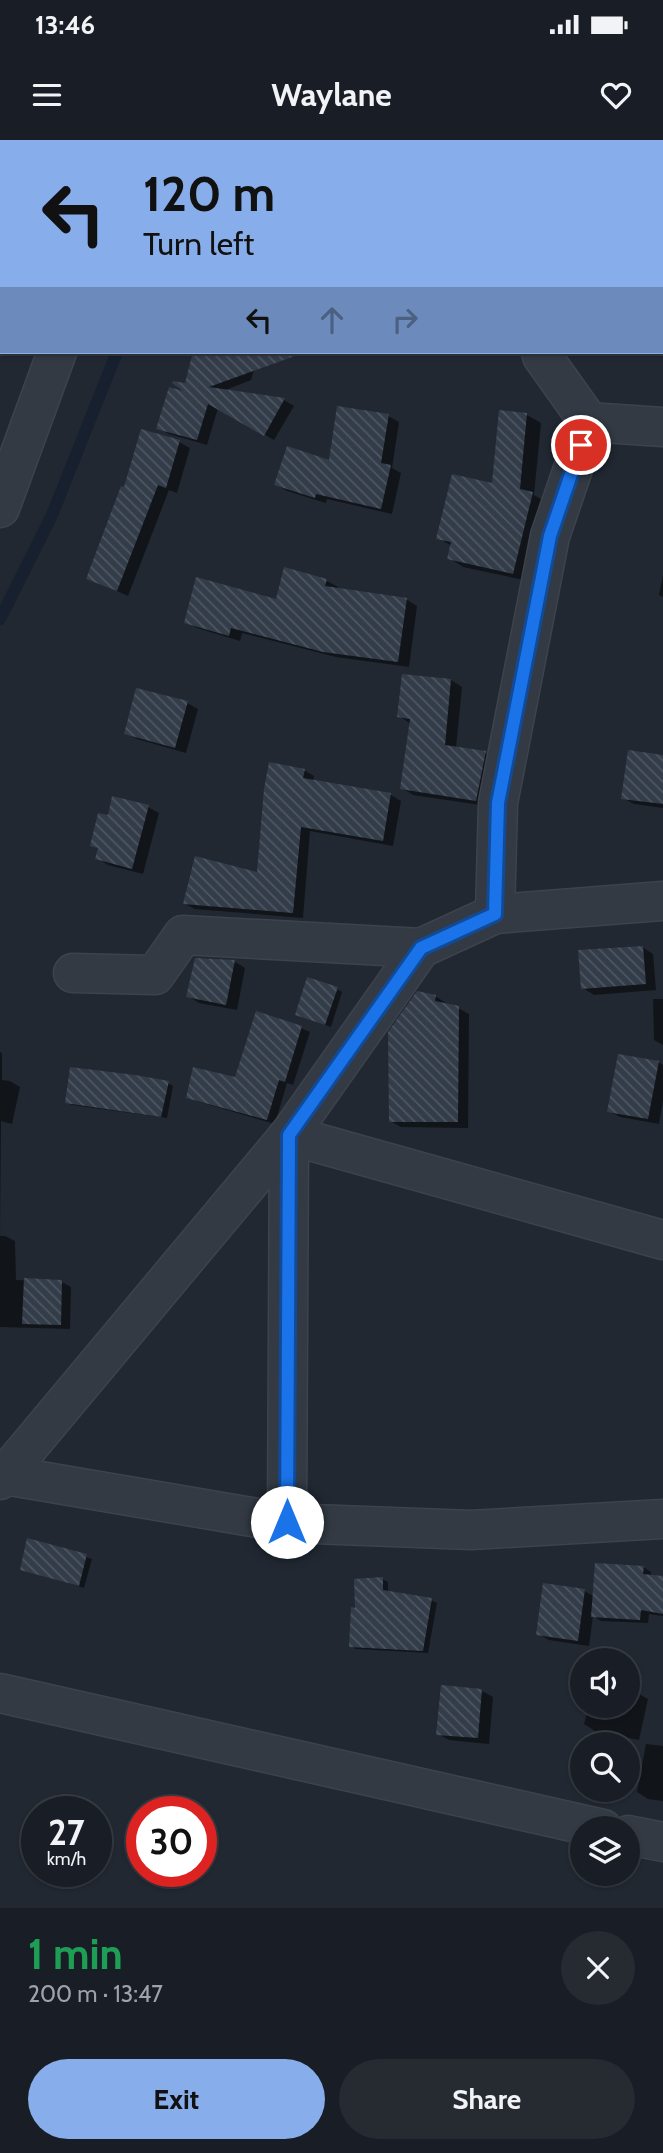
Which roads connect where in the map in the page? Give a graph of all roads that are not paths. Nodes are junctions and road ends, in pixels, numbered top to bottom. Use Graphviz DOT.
graph roads {
  1 [pos="56,354"];
  2 [pos="542,354"];
  3 [pos="589,422"];
  4 [pos="663,427"];
  5 [pos="0,508"];
  6 [pos="663,901"];
  7 [pos="495,914"];
  8 [pos="421,948"];
  9 [pos="74,973"];
  10 [pos="289,1135"];
  11 [pos="663,1240"];
  12 [pos="2,1477"];
  13 [pos="663,1519"];
  14 [pos="287,1522"];
  15 [pos="0,1693"];
  16 [pos="570,1822"];
  17 [pos="640,1837"];
  18 [pos="663,1842"];
  1 -- 5 [label="street"];
  2 -- 3 [label="street"];
  3 -- 4 [label="street"];
  3 -- 7 [label="street"];
  6 -- 7 [label="street"];
  7 -- 8 [label="street"];
  8 -- 9 [label="street"];
  8 -- 10 [label="street"];
  10 -- 11 [label="street"];
  10 -- 12 [label="street"];
  10 -- 14 [label="street"];
  12 -- 14 [label="street"];
  13 -- 14 [label="street"];
  15 -- 16 [label="street"];
  17 -- 18 [label="street"];
}
